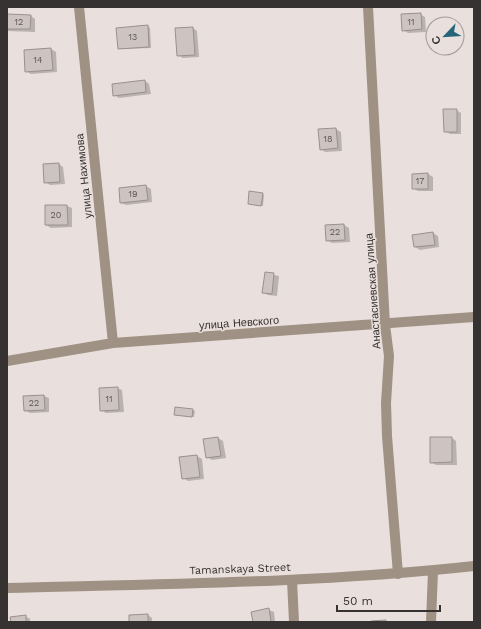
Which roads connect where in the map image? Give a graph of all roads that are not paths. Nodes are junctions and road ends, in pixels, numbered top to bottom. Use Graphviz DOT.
graph roads {
  1 [pos="79,7"];
  2 [pos="368,7"];
  3 [pos="474,317"];
  4 [pos="385,325"];
  5 [pos="113,343"];
  6 [pos="7,361"];
  7 [pos="474,566"];
  8 [pos="433,571"];
  9 [pos="398,574"];
  10 [pos="292,580"];
  11 [pos="7,588"];
  12 [pos="294,622"];
  13 [pos="431,622"];
  1 -- 5 [label="street, улица Нахимова"];
  2 -- 4 [label="street, Анастасиевская улица"];
  3 -- 4 [label="street, улица Невского"];
  4 -- 5 [label="street, улица Невского"];
  4 -- 9 [label="street, Анастасиевская улица"];
  5 -- 6 [label="street, улица Невского"];
  7 -- 8 [label="street, Tamanskaya Street"];
  8 -- 9 [label="street, Tamanskaya Street"];
  8 -- 13 [label="street"];
  9 -- 10 [label="street, Tamanskaya Street"];
  10 -- 11 [label="street, Tamanskaya Street"];
  10 -- 12 [label="street"];
}
